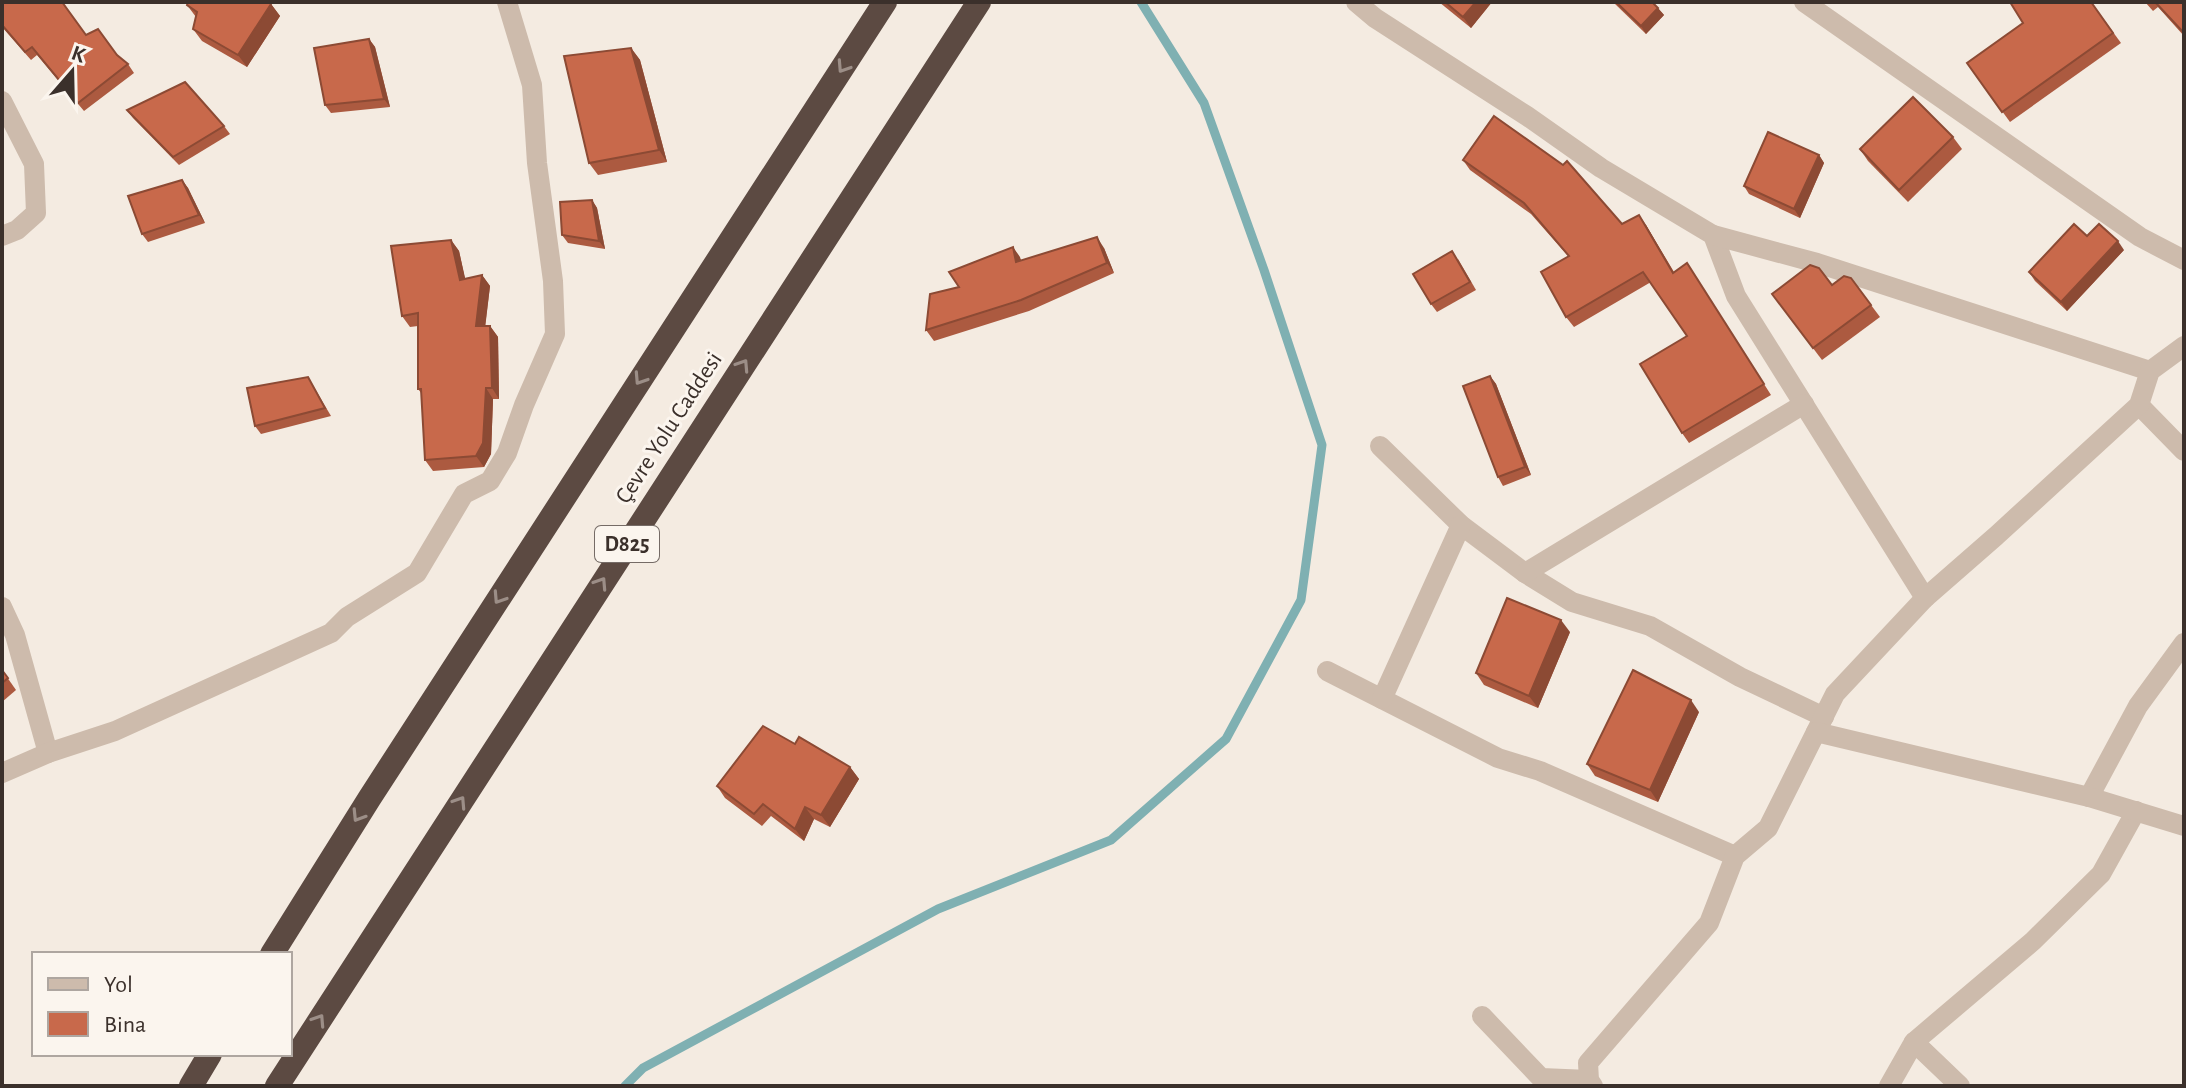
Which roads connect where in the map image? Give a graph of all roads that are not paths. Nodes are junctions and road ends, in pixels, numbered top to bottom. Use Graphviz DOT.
graph roads {
  1 [pos="507,2"];
  2 [pos="885,2"];
  3 [pos="979,2"];
  4 [pos="1356,2"];
  5 [pos="1804,2"];
  6 [pos="2,101"];
  7 [pos="1713,235"];
  8 [pos="2,236"];
  9 [pos="2184,260"];
  10 [pos="2184,346"];
  11 [pos="2150,371"];
  12 [pos="1804,404"];
  13 [pos="2139,405"];
  14 [pos="1380,446"];
  15 [pos="2184,451"];
  16 [pos="1461,525"];
  17 [pos="1525,573"];
  18 [pos="1925,598"];
  19 [pos="2,607"];
  20 [pos="2184,643"];
  21 [pos="1327,671"];
  22 [pos="1382,699"];
  23 [pos="1820,724"];
  24 [pos="48,753"];
  25 [pos="2,773"];
  26 [pos="2089,797"];
  27 [pos="2136,811"];
  28 [pos="2184,826"];
  29 [pos="1735,856"];
  30 [pos="273,952"];
  31 [pos="1482,1016"];
  32 [pos="1914,1042"];
  33 [pos="209,1056"];
  34 [pos="1591,1083"];
  35 [pos="191,1086"];
  36 [pos="277,1086"];
  37 [pos="1889,1086"];
  38 [pos="1960,1086"];
  1 -- 24 [label="street"];
  2 -- 30 [label="highway, Çevre Yolu Caddesi, one-way"];
  36 -- 3 [label="highway, Çevre Yolu Caddesi / D825, one-way"];
  4 -- 7 [label="street"];
  5 -- 9 [label="street"];
  6 -- 8 [label="street"];
  7 -- 11 [label="street"];
  7 -- 12 [label="street"];
  10 -- 11 [label="street"];
  11 -- 13 [label="street"];
  12 -- 17 [label="street"];
  12 -- 18 [label="street"];
  13 -- 15 [label="street"];
  13 -- 18 [label="street"];
  14 -- 16 [label="street"];
  16 -- 17 [label="street"];
  16 -- 22 [label="street"];
  17 -- 23 [label="street"];
  18 -- 23 [label="street"];
  19 -- 24 [label="street"];
  20 -- 26 [label="street"];
  21 -- 22 [label="street"];
  22 -- 29 [label="street"];
  23 -- 26 [label="street"];
  23 -- 29 [label="street"];
  24 -- 25 [label="street"];
  26 -- 27 [label="street"];
  27 -- 28 [label="street"];
  27 -- 32 [label="street"];
  29 -- 34 [label="street"];
  31 -- 34 [label="street"];
  32 -- 37 [label="street"];
  32 -- 38 [label="street"];
  33 -- 35 [label="highway"];
}
